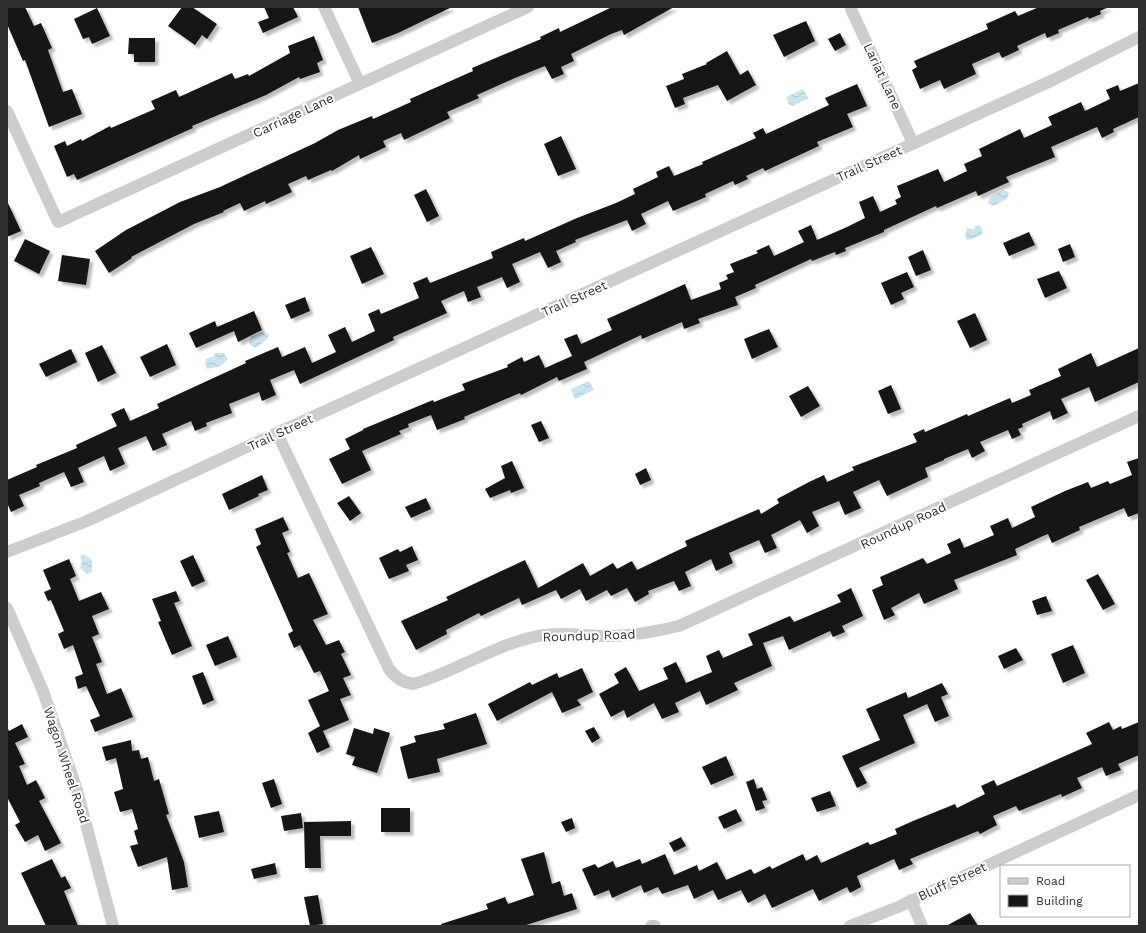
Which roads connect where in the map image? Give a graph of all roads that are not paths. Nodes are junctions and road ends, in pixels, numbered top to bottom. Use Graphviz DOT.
graph roads {
  1 [pos="324,7"];
  2 [pos="528,7"];
  3 [pos="851,9"];
  4 [pos="1139,37"];
  5 [pos="360,84"];
  6 [pos="7,111"];
  7 [pos="913,144"];
  8 [pos="1139,416"];
  9 [pos="277,433"];
  10 [pos="7,552"];
  11 [pos="7,608"];
  12 [pos="1139,795"];
  13 [pos="912,900"];
  14 [pos="113,926"];
  15 [pos="651,926"];
  16 [pos="655,926"];
  17 [pos="850,926"];
  18 [pos="922,926"];
  1 -- 5 [label="street"];
  2 -- 5 [label="street, Carriage Lane"];
  3 -- 7 [label="street, Lariat Lane"];
  4 -- 7 [label="street, Trail Street"];
  5 -- 6 [label="street, Carriage Lane"];
  7 -- 9 [label="street, Trail Street"];
  8 -- 9 [label="street, Roundup Road"];
  9 -- 10 [label="street, Trail Street"];
  11 -- 14 [label="street, Wagon Wheel Road"];
  12 -- 13 [label="street, Bluff Street"];
  13 -- 17 [label="street, Bluff Street"];
  13 -- 18 [label="street"];
  15 -- 16 [label="street"];
}
